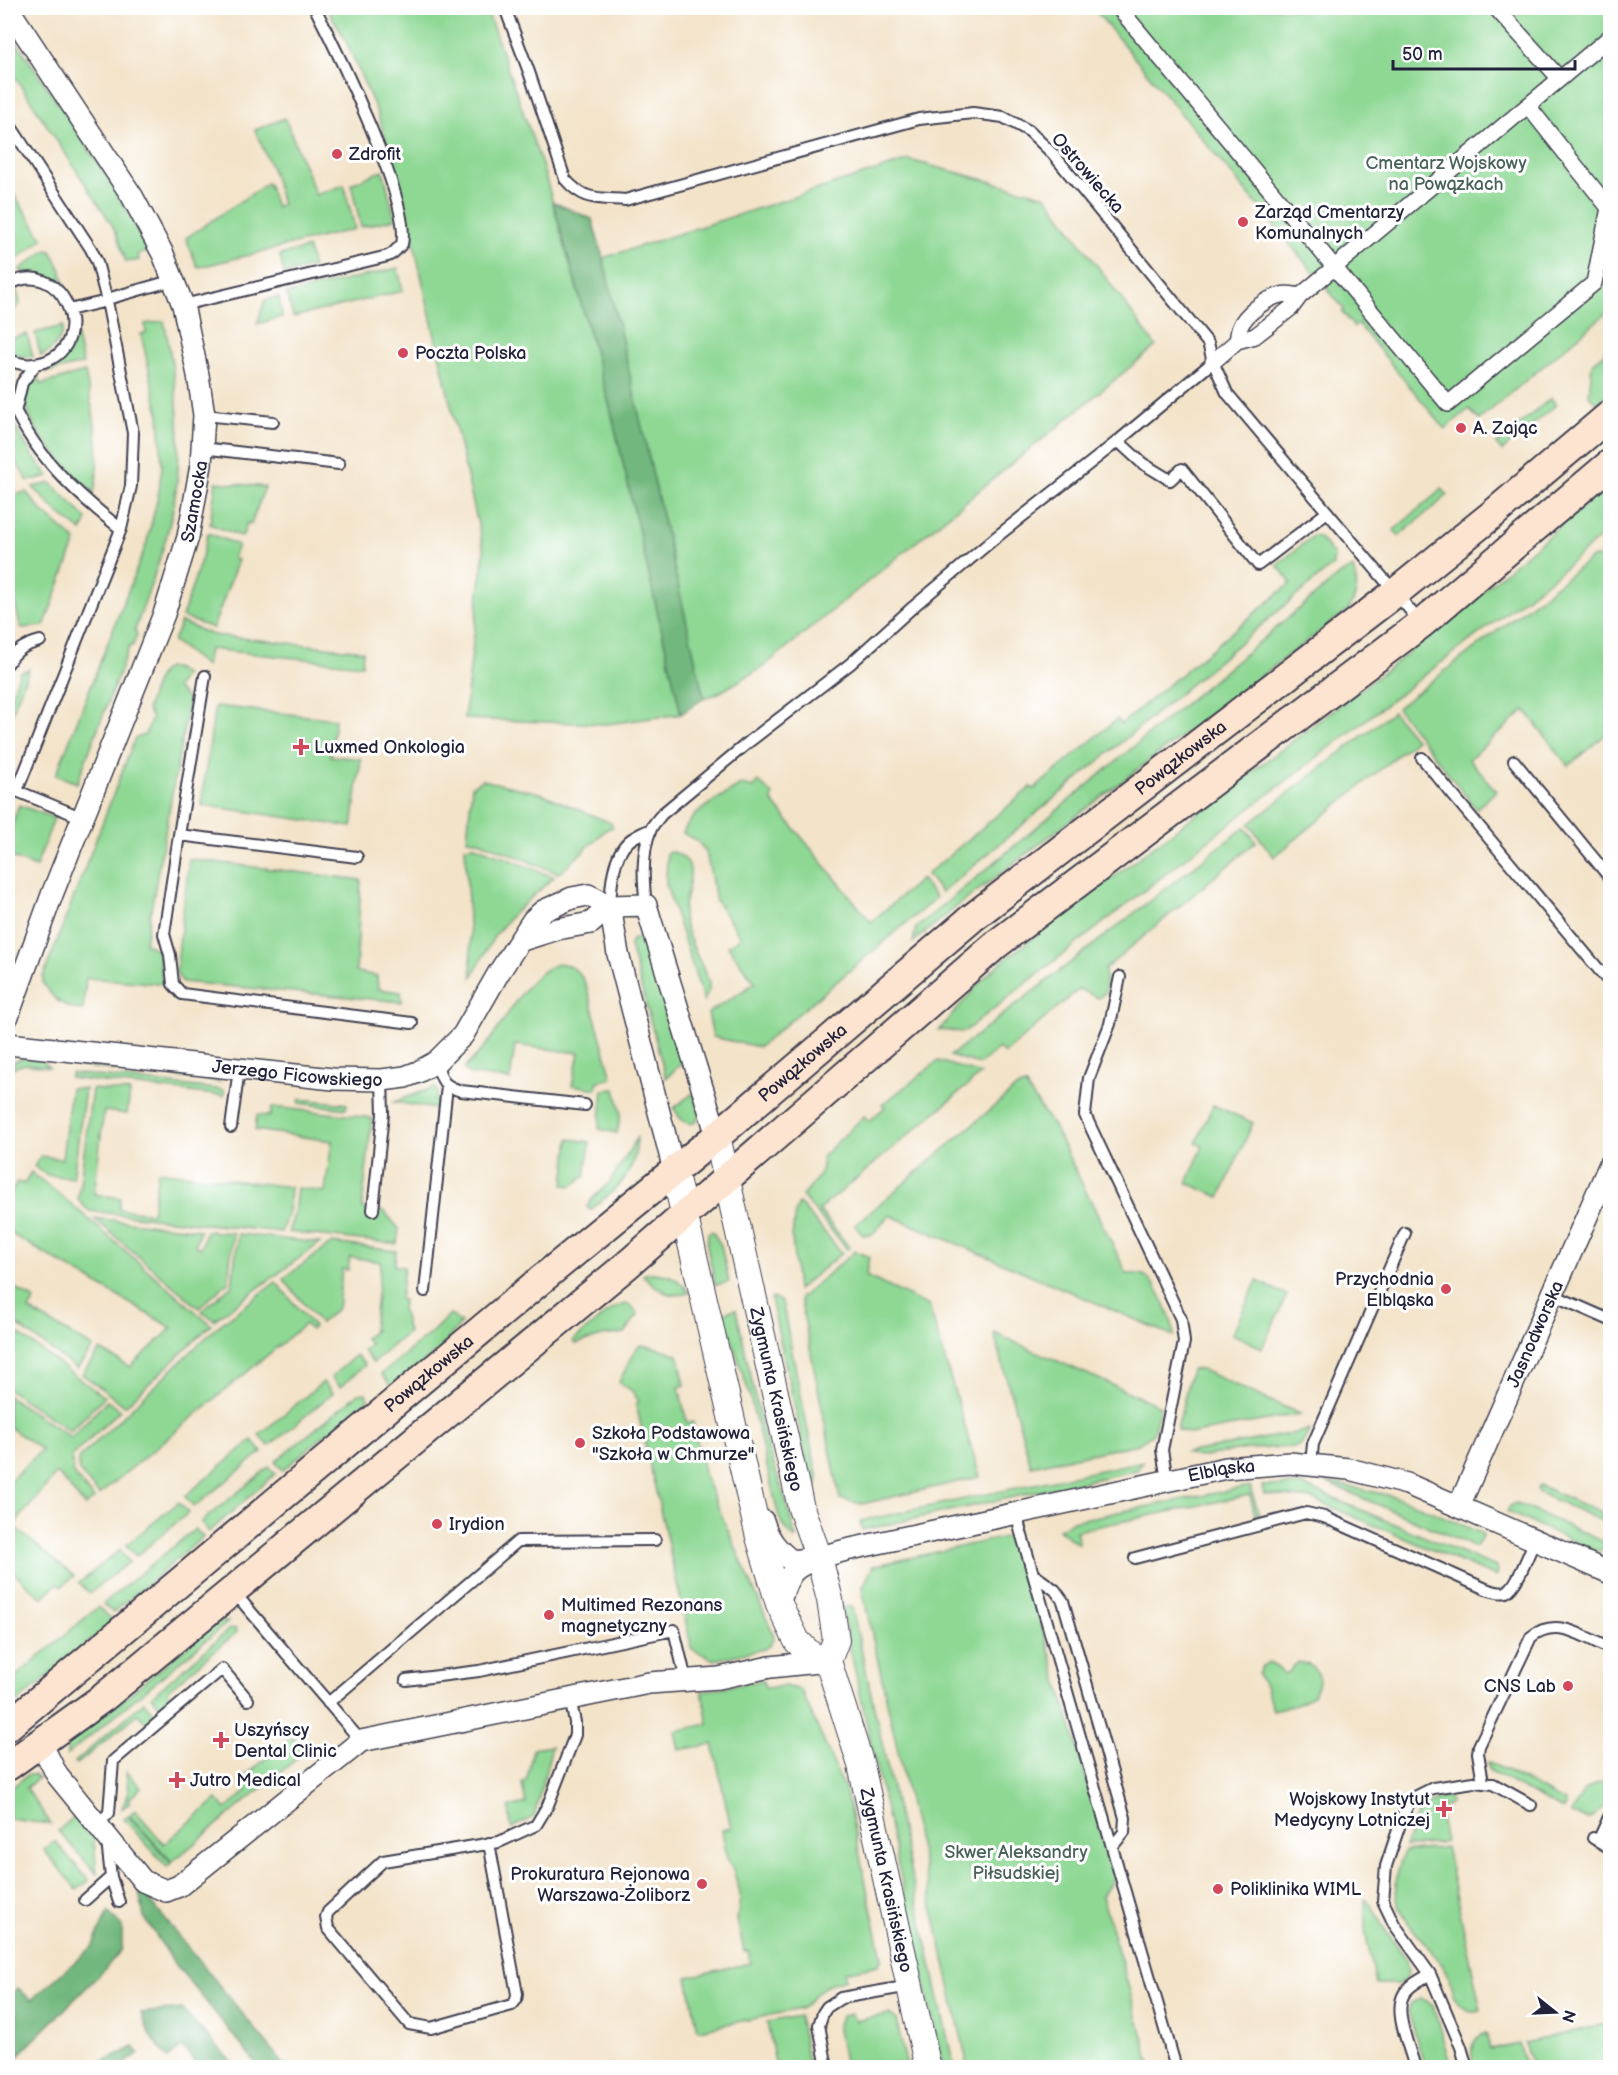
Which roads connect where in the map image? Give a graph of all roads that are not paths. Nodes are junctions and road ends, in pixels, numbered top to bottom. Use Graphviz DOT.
graph roads {
  1 [pos="8,8"];
  2 [pos="315,8"];
  3 [pos="505,8"];
  4 [pos="1119,8"];
  5 [pos="1496,8"];
  6 [pos="1611,37"];
  7 [pos="1560,80"];
  8 [pos="1528,106"];
  9 [pos="8,122"];
  10 [pos="1335,267"];
  11 [pos="174,280"];
  12 [pos="8,285"];
  13 [pos="107,300"];
  14 [pos="183,305"];
  15 [pos="69,310"];
  16 [pos="8,359"];
  17 [pos="1213,362"];
  18 [pos="36,364"];
  19 [pos="8,394"];
  20 [pos="15,413"];
  21 [pos="204,415"];
  22 [pos="1611,415"];
  23 [pos="273,422"];
  24 [pos="1119,441"];
  25 [pos="202,448"];
  26 [pos="339,464"];
  27 [pos="1611,464"];
  28 [pos="1326,513"];
  29 [pos="121,529"];
  30 [pos="1395,593"];
  31 [pos="1421,624"];
  32 [pos="40,641"];
  33 [pos="8,663"];
  34 [pos="205,676"];
  35 [pos="1422,758"];
  36 [pos="1514,761"];
  37 [pos="12,789"];
  38 [pos="83,818"];
  39 [pos="651,829"];
  40 [pos="179,835"];
  41 [pos="357,857"];
  42 [pos="1611,878"];
  43 [pos="646,905"];
  44 [pos="610,906"];
  45 [pos="522,940"];
  46 [pos="1120,977"];
  47 [pos="1611,983"];
  48 [pos="8,1016"];
  49 [pos="412,1023"];
  50 [pos="8,1044"];
  51 [pos="436,1062"];
  52 [pos="238,1069"];
  53 [pos="382,1080"];
  54 [pos="447,1086"];
  55 [pos="585,1105"];
  56 [pos="231,1127"];
  57 [pos="717,1136"];
  58 [pos="1611,1164"];
  59 [pos="674,1170"];
  60 [pos="727,1178"];
  61 [pos="373,1210"];
  62 [pos="684,1216"];
  63 [pos="1405,1233"];
  64 [pos="425,1291"];
  65 [pos="1553,1295"];
  66 [pos="1611,1320"];
  67 [pos="741,1462"];
  68 [pos="1311,1464"];
  69 [pos="1167,1480"];
  70 [pos="1459,1506"];
  71 [pos="1017,1512"];
  72 [pos="655,1540"];
  73 [pos="1535,1540"];
  74 [pos="819,1558"];
  75 [pos="1135,1558"];
  76 [pos="1611,1573"];
  77 [pos="1033,1574"];
  78 [pos="233,1590"];
  79 [pos="779,1604"];
  80 [pos="1611,1649"];
  81 [pos="828,1661"];
  82 [pos="406,1680"];
  83 [pos="686,1680"];
  84 [pos="570,1699"];
  85 [pos="248,1700"];
  86 [pos="328,1703"];
  87 [pos="8,1726"];
  88 [pos="40,1741"];
  89 [pos="362,1741"];
  90 [pos="8,1766"];
  91 [pos="1483,1782"];
  92 [pos="1531,1805"];
  93 [pos="1611,1815"];
  94 [pos="101,1832"];
  95 [pos="489,1843"];
  96 [pos="1112,1847"];
  97 [pos="1611,1848"];
  98 [pos="111,1877"];
  99 [pos="85,1899"];
  100 [pos="119,1902"];
  101 [pos="1430,1974"];
  102 [pos="910,1986"];
  103 [pos="827,2067"];
  104 [pos="928,2067"];
  105 [pos="1176,2067"];
  106 [pos="1415,2067"];
  107 [pos="1467,2067"];
  1 -- 11 [label="street, Szamocka"];
  2 -- 14 [label="lane"];
  3 -- 17 [label="lane, Ostrowiecka"];
  4 -- 10 [label="street"];
  5 -- 7 [label="street"];
  6 -- 7 [label="street"];
  7 -- 8 [label="street"];
  8 -- 10 [label="street"];
  8 -- 10 [label="street"];
  9 -- 13 [label="lane"];
  10 -- 17 [label="street"];
  11 -- 13 [label="lane"];
  11 -- 14 [label="street, Szamocka"];
  12 -- 15 [label="lane"];
  13 -- 15 [label="lane"];
  13 -- 29 [label="lane"];
  14 -- 21 [label="street, Szamocka"];
  15 -- 18 [label="lane"];
  16 -- 18 [label="lane"];
  17 -- 24 [label="lane"];
  17 -- 28 [label="lane, Ostrowiecka"];
  18 -- 20 [label="lane"];
  19 -- 20 [label="lane"];
  20 -- 29 [label="lane"];
  21 -- 23 [label="lane"];
  21 -- 25 [label="street, Szamocka"];
  22 -- 30 [label="main road, Powązkowska"];
  24 -- 28 [label="lane"];
  24 -- 39 [label="lane"];
  25 -- 26 [label="lane"];
  25 -- 38 [label="street, Szamocka"];
  27 -- 31 [label="main road, Powązkowska"];
  28 -- 30 [label="lane, Ostrowiecka"];
  29 -- 37 [label="lane"];
  30 -- 31 [label="lane, Ostrowiecka"];
  30 -- 57 [label="main road, Powązkowska"];
  31 -- 60 [label="main road, Powązkowska"];
  32 -- 33 [label="lane"];
  34 -- 40 [label="lane"];
  35 -- 47 [label="lane"];
  36 -- 42 [label="lane"];
  37 -- 38 [label="lane"];
  38 -- 48 [label="street, Szamocka"];
  39 -- 43 [label="lane"];
  39 -- 44 [label="lane"];
  40 -- 41 [label="lane"];
  40 -- 49 [label="lane"];
  43 -- 44 [label="street, Jerzego Ficowskiego"];
  43 -- 57 [label="street"];
  44 -- 45 [label="street"];
  44 -- 45 [label="street, Jerzego Ficowskiego"];
  44 -- 59 [label="street"];
  45 -- 51 [label="street, Jerzego Ficowskiego"];
  46 -- 69 [label="lane"];
  50 -- 52 [label="street, Jerzego Ficowskiego"];
  51 -- 53 [label="street, Jerzego Ficowskiego"];
  51 -- 54 [label="lane"];
  52 -- 53 [label="street, Jerzego Ficowskiego"];
  52 -- 56 [label="lane"];
  53 -- 61 [label="lane"];
  54 -- 55 [label="lane"];
  54 -- 64 [label="lane"];
  57 -- 59 [label="main road, Powązkowska"];
  57 -- 60 [label="street, Zygmunta Krasińskiego"];
  58 -- 65 [label="street, Jasnodworska"];
  59 -- 62 [label="street"];
  59 -- 87 [label="main road, Powązkowska"];
  60 -- 62 [label="main road, Powązkowska"];
  60 -- 74 [label="street, Zygmunta Krasińskiego"];
  62 -- 67 [label="street"];
  62 -- 78 [label="main road, Powązkowska"];
  63 -- 68 [label="lane"];
  65 -- 66 [label="lane"];
  65 -- 70 [label="street, Jasnodworska"];
  67 -- 74 [label="street"];
  67 -- 79 [label="street"];
  68 -- 69 [label="street, Elbląska"];
  68 -- 70 [label="street, Elbląska"];
  69 -- 71 [label="street, Elbląska"];
  70 -- 73 [label="street, Elbląska"];
  71 -- 74 [label="street, Elbląska"];
  71 -- 77 [label="lane"];
  72 -- 86 [label="lane"];
  73 -- 75 [label="lane"];
  73 -- 76 [label="street, Elbląska"];
  74 -- 79 [label="street"];
  74 -- 81 [label="street, Zygmunta Krasińskiego"];
  77 -- 96 [label="lane"];
  77 -- 96 [label="lane"];
  78 -- 86 [label="lane"];
  78 -- 88 [label="main road, Powązkowska"];
  79 -- 81 [label="street"];
  80 -- 91 [label="lane"];
  81 -- 83 [label="street"];
  81 -- 102 [label="street, Zygmunta Krasińskiego"];
  82 -- 83 [label="lane"];
  83 -- 84 [label="street"];
  84 -- 89 [label="street"];
  84 -- 95 [label="lane"];
  85 -- 94 [label="lane"];
  86 -- 89 [label="lane"];
  88 -- 90 [label="main road, Powązkowska"];
  88 -- 94 [label="street"];
  89 -- 94 [label="street"];
  91 -- 92 [label="lane"];
  91 -- 101 [label="lane"];
  93 -- 97 [label="lane"];
  94 -- 98 [label="lane"];
  95 -- 95 [label="lane"];
  96 -- 105 [label="lane"];
  98 -- 99 [label="lane"];
  98 -- 100 [label="lane"];
  101 -- 106 [label="lane"];
  101 -- 107 [label="lane"];
  102 -- 103 [label="lane"];
  102 -- 104 [label="street, Zygmunta Krasińskiego"];
}
